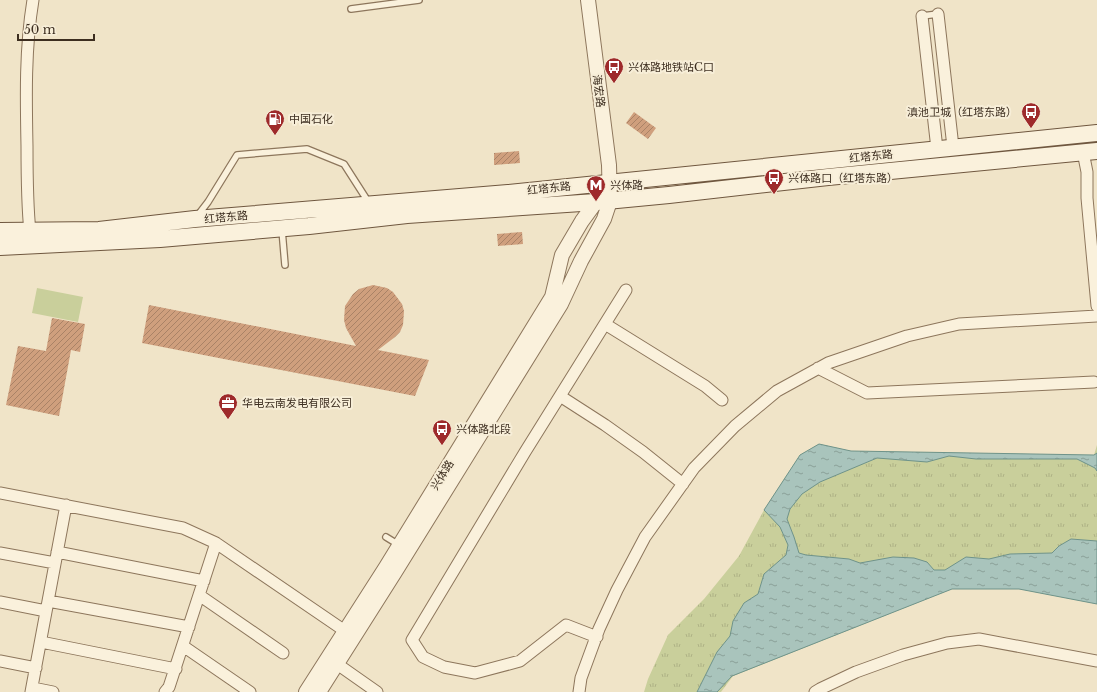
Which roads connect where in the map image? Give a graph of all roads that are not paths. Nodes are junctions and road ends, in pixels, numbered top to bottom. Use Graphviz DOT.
graph roads {
  1 [pos="33,0"];
  2 [pos="418,0"];
  3 [pos="588,0"];
  4 [pos="351,9"];
  5 [pos="938,14"];
  6 [pos="922,16"];
  7 [pos="1097,133"];
  8 [pos="945,148"];
  9 [pos="1090,151"];
  10 [pos="608,182"];
  11 [pos="603,201"];
  12 [pos="370,204"];
  13 [pos="195,219"];
  14 [pos="282,228"];
  15 [pos="0,231"];
  16 [pos="30,232"];
  17 [pos="0,247"];
  18 [pos="285,265"];
  19 [pos="626,290"];
  20 [pos="1097,306"];
  21 [pos="1097,316"];
  22 [pos="605,324"];
  23 [pos="818,368"];
  24 [pos="1094,382"];
  25 [pos="560,396"];
  26 [pos="722,400"];
  27 [pos="683,484"];
  28 [pos="0,493"];
  29 [pos="66,505"];
  30 [pos="386,537"];
  31 [pos="216,543"];
  32 [pos="404,547"];
  33 [pos="0,553"];
  34 [pos="56,557"];
  35 [pos="204,581"];
  36 [pos="199,595"];
  37 [pos="0,602"];
  38 [pos="47,606"];
  39 [pos="189,627"];
  40 [pos="345,631"];
  41 [pos="596,637"];
  42 [pos="41,642"];
  43 [pos="183,646"];
  44 [pos="283,653"];
  45 [pos="332,660"];
  46 [pos="0,661"];
  47 [pos="1097,661"];
  48 [pos="36,668"];
  49 [pos="176,669"];
  50 [pos="829,689"];
  51 [pos="32,690"];
  52 [pos="168,690"];
  53 [pos="53,692"];
  54 [pos="250,692"];
  55 [pos="306,692"];
  56 [pos="319,692"];
  57 [pos="377,692"];
  58 [pos="579,692"];
  59 [pos="815,692"];
  1 -- 16 [label="street"];
  2 -- 4 [label="lane"];
  3 -- 10 [label="street, 海宏路"];
  5 -- 6 [label="lane"];
  5 -- 8 [label="street"];
  6 -- 8 [label="street"];
  7 -- 8 [label="main road, 红塔东路"];
  8 -- 10 [label="main road, 红塔东路"];
  9 -- 11 [label="main road, 红塔东路"];
  9 -- 20 [label="street"];
  10 -- 11 [label="street, 兴体路"];
  10 -- 12 [label="main road, 红塔东路"];
  11 -- 14 [label="main road, 红塔东路"];
  11 -- 32 [label="street, 兴体路"];
  11 -- 32 [label="street, 兴体路"];
  12 -- 13 [label="main road, 红塔东路"];
  12 -- 13 [label="lane"];
  13 -- 16 [label="main road, 红塔东路"];
  14 -- 17 [label="main road, 红塔东路"];
  14 -- 18 [label="lane"];
  15 -- 16 [label="main road, 红塔东路"];
  19 -- 22 [label="street"];
  21 -- 23 [label="street"];
  22 -- 25 [label="street"];
  22 -- 26 [label="street"];
  23 -- 24 [label="street"];
  23 -- 27 [label="street"];
  25 -- 27 [label="street"];
  25 -- 41 [label="street"];
  27 -- 41 [label="street"];
  28 -- 29 [label="street"];
  29 -- 31 [label="street"];
  29 -- 34 [label="street"];
  30 -- 32 [label="lane"];
  31 -- 35 [label="street"];
  31 -- 40 [label="street"];
  32 -- 40 [label="street, 兴体路"];
  32 -- 45 [label="street, 兴体路"];
  33 -- 34 [label="street"];
  34 -- 35 [label="street"];
  34 -- 38 [label="street"];
  35 -- 36 [label="street"];
  36 -- 39 [label="street"];
  36 -- 44 [label="street"];
  37 -- 38 [label="street"];
  38 -- 39 [label="street"];
  38 -- 42 [label="street"];
  39 -- 43 [label="street"];
  40 -- 45 [label="street, 兴体路"];
  41 -- 58 [label="street"];
  42 -- 48 [label="street"];
  42 -- 49 [label="street"];
  43 -- 49 [label="street"];
  43 -- 54 [label="street"];
  45 -- 55 [label="street, 兴体路"];
  45 -- 56 [label="street, 兴体路"];
  45 -- 57 [label="street"];
  46 -- 48 [label="street"];
  47 -- 50 [label="street"];
  48 -- 51 [label="street"];
  49 -- 52 [label="street"];
  50 -- 59 [label="street"];
  51 -- 53 [label="street"];
}
